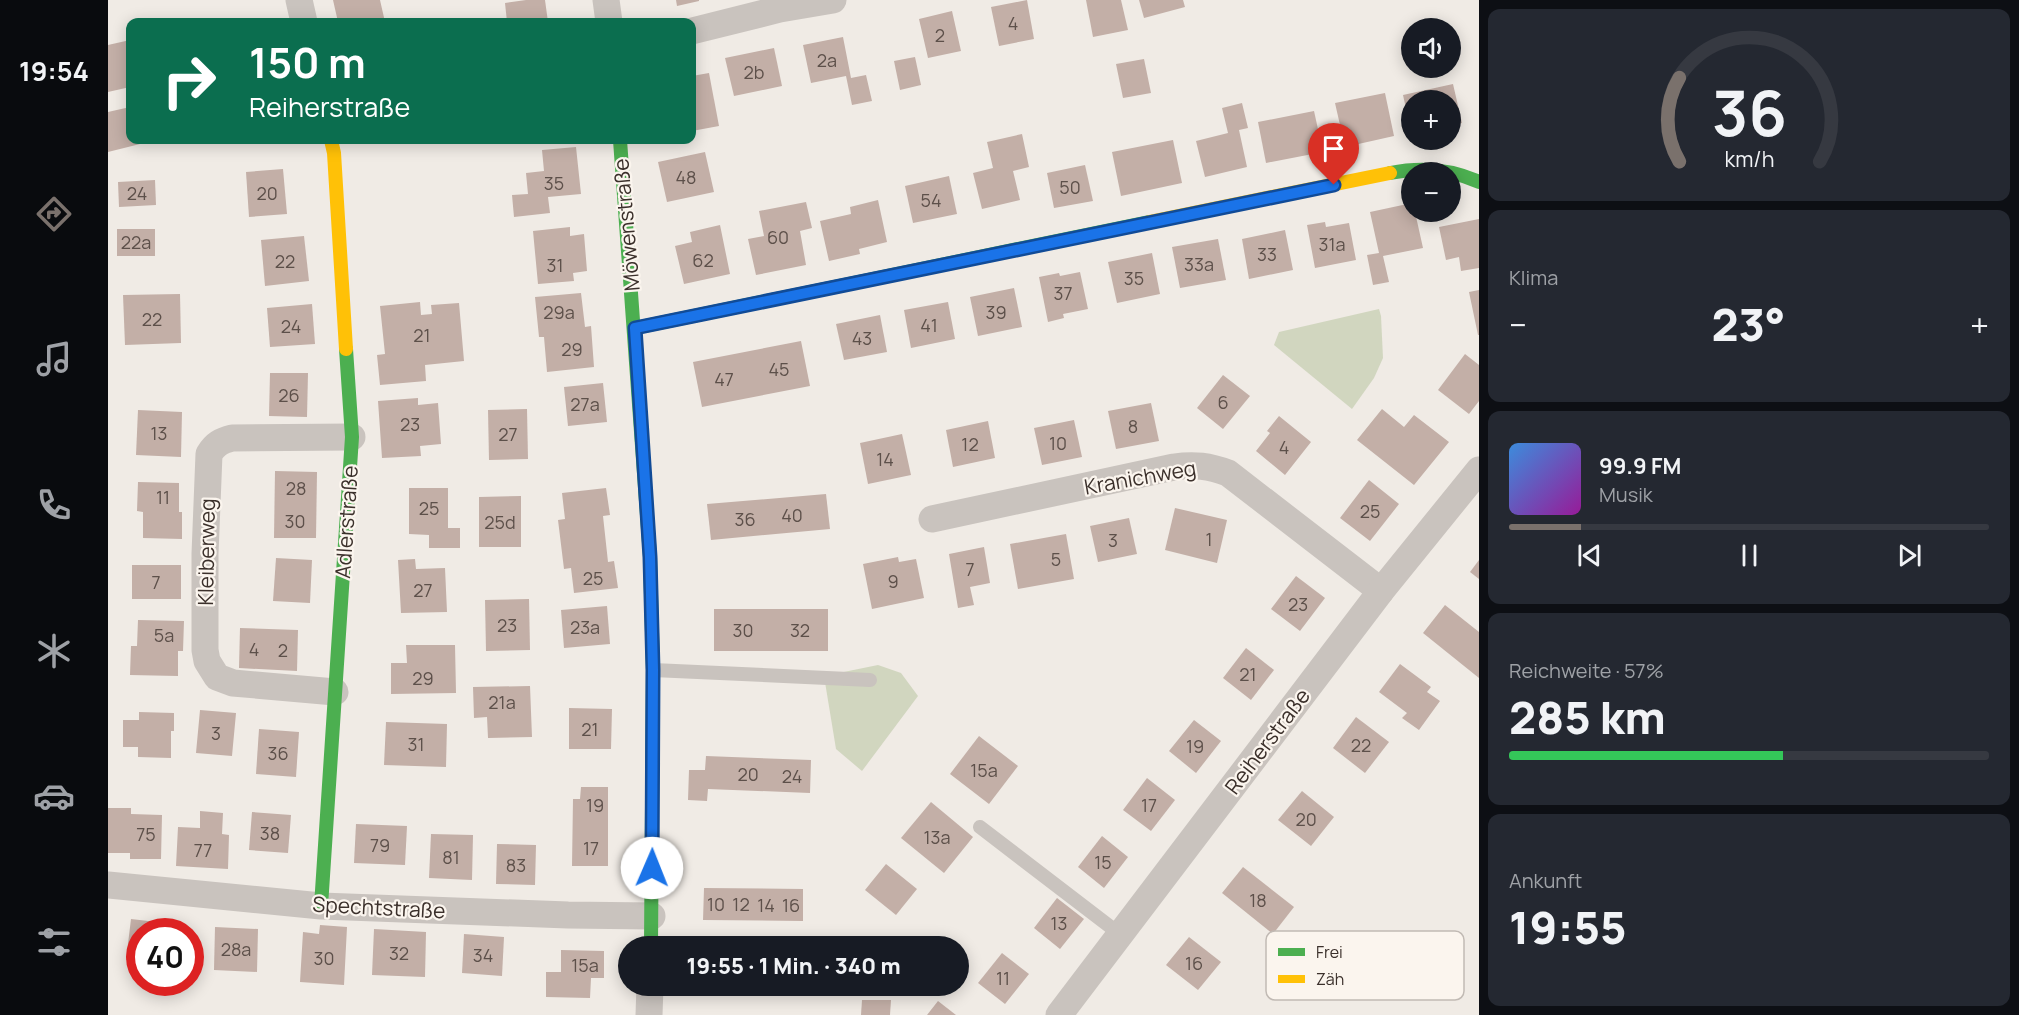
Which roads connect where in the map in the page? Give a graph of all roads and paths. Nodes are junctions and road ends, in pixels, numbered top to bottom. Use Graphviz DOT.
graph roads {
  1 [pos="299,0"];
  2 [pos="606,0"];
  3 [pos="833,0"];
  4 [pos="303,18"];
  5 [pos="608,18"];
  6 [pos="696,30"];
  7 [pos="332,144"];
  8 [pos="620,144"];
  9 [pos="1479,182"];
  10 [pos="635,328"];
  11 [pos="352,437"];
  12 [pos="1479,470"];
  13 [pos="932,519"];
  14 [pos="1381,591"];
  15 [pos="653,670"];
  16 [pos="870,680"];
  17 [pos="335,692"];
  18 [pos="980,827"];
  19 [pos="108,885"];
  20 [pos="321,906"];
  21 [pos="652,916"];
  22 [pos="1121,935"];
  23 [pos="651,936"];
  24 [pos="650,996"];
  25 [pos="649,1015"];
  26 [pos="1059,1015"];
  1 -- 4 [label="street"];
  2 -- 5 [label="street"];
  3 -- 6 [label="street"];
  7 -- 11 [label="street, Adlerstraße"];
  8 -- 10 [label="street, Möwenstraße"];
  9 -- 10 [label="street"];
  10 -- 15 [label="street, Möwenstraße"];
  11 -- 17 [label="street, Adlerstraße"];
  11 -- 17 [label="street, Kleiberweg"];
  12 -- 14 [label="street, Reiherstraße"];
  13 -- 14 [label="street, Kranichweg"];
  14 -- 22 [label="street, Reiherstraße"];
  15 -- 16 [label="lane"];
  15 -- 21 [label="street, Möwenstraße"];
  17 -- 20 [label="street, Adlerstraße"];
  18 -- 22 [label="lane"];
  19 -- 20 [label="street, Spechtstraße"];
  20 -- 21 [label="street, Spechtstraße"];
  21 -- 23 [label="street, Möwenstraße"];
  22 -- 26 [label="street, Reiherstraße"];
  24 -- 25 [label="street"];
}
